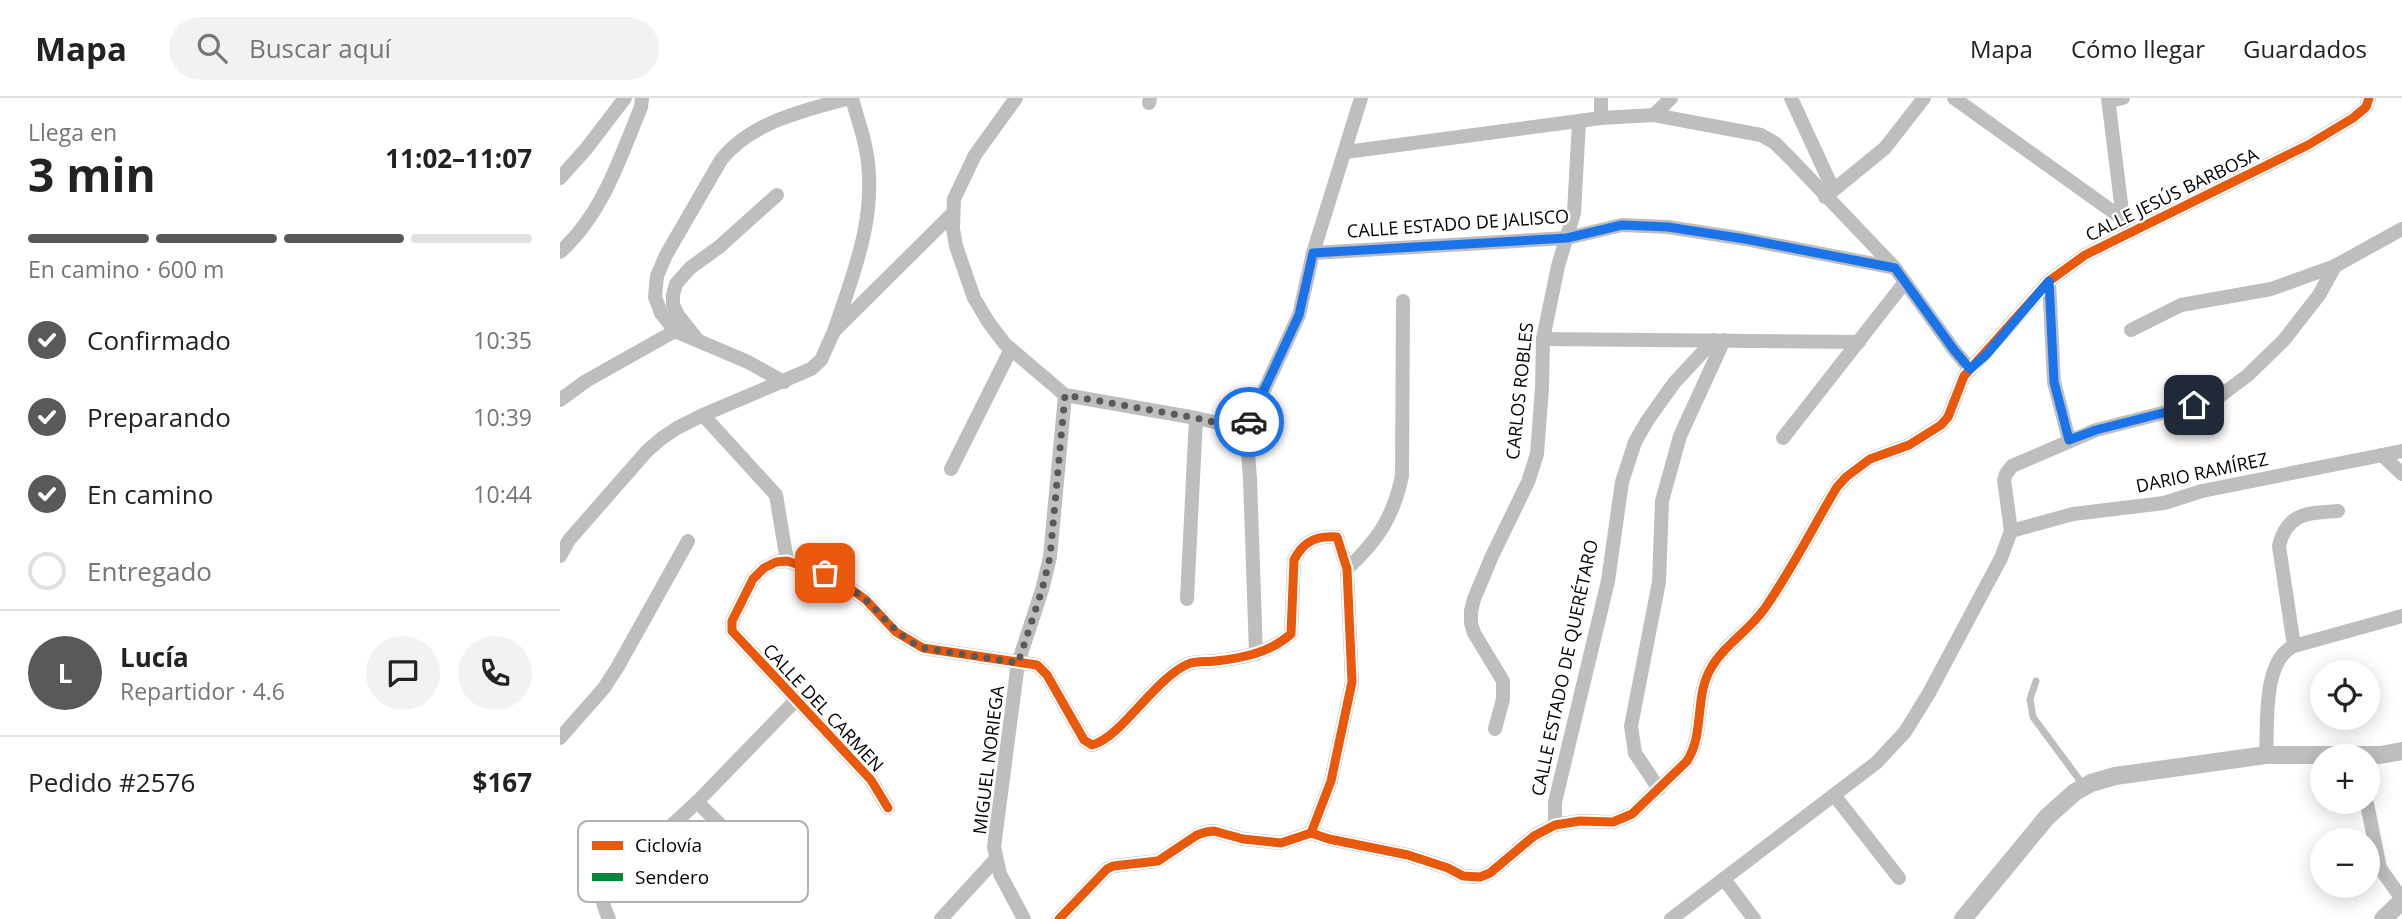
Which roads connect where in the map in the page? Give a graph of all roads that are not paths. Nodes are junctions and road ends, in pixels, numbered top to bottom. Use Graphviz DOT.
graph roads {
  1 [pos="625,98"];
  2 [pos="642,98"];
  3 [pos="851,98"];
  4 [pos="1016,98"];
  5 [pos="1361,98"];
  6 [pos="1601,98"];
  7 [pos="1671,98"];
  8 [pos="1791,98"];
  9 [pos="1923,98"];
  10 [pos="1954,98"];
  11 [pos="2370,98"];
  12 [pos="2113,99"];
  13 [pos="1654,115"];
  14 [pos="1601,118"];
  15 [pos="1579,122"];
  16 [pos="1346,152"];
  17 [pos="560,178"];
  18 [pos="1829,193"];
  19 [pos="777,195"];
  20 [pos="952,214"];
  21 [pos="2128,224"];
  22 [pos="2402,229"];
  23 [pos="1567,238"];
  24 [pos="560,252"];
  25 [pos="1313,253"];
  26 [pos="2335,267"];
  27 [pos="1895,268"];
  28 [pos="2049,281"];
  29 [pos="1905,282"];
  30 [pos="1403,301"];
  31 [pos="2131,330"];
  32 [pos="675,331"];
  33 [pos="834,331"];
  34 [pos="1543,339"];
  35 [pos="698,340"];
  36 [pos="1719,340"];
  37 [pos="1859,342"];
  38 [pos="1011,349"];
  39 [pos="1970,369"];
  40 [pos="784,382"];
  41 [pos="1065,395"];
  42 [pos="560,400"];
  43 [pos="703,415"];
  44 [pos="1196,418"];
  45 [pos="1246,429"];
  46 [pos="1783,438"];
  47 [pos="2069,440"];
  48 [pos="2402,451"];
  49 [pos="2382,455"];
  50 [pos="951,469"];
  51 [pos="2402,474"];
  52 [pos="2338,511"];
  53 [pos="2011,531"];
  54 [pos="688,541"];
  55 [pos="560,556"];
  56 [pos="787,561"];
  57 [pos="1347,569"];
  58 [pos="1187,599"];
  59 [pos="2402,616"];
  60 [pos="2294,646"];
  61 [pos="1256,654"];
  62 [pos="1018,663"];
  63 [pos="2036,681"];
  64 [pos="795,701"];
  65 [pos="1495,729"];
  66 [pos="560,738"];
  67 [pos="2402,751"];
  68 [pos="2266,755"];
  69 [pos="2084,787"];
  70 [pos="1659,789"];
  71 [pos="1834,795"];
  72 [pos="697,802"];
  73 [pos="888,808"];
  74 [pos="676,821"];
  75 [pos="716,821"];
  76 [pos="1555,825"];
  77 [pos="1311,833"];
  78 [pos="995,860"];
  79 [pos="2380,873"];
  80 [pos="1899,878"];
  81 [pos="1724,879"];
  82 [pos="2402,900"];
  83 [pos="602,902"];
  84 [pos="2388,917"];
  85 [pos="609,919"];
  86 [pos="942,919"];
  87 [pos="1024,919"];
  88 [pos="1059,919"];
  89 [pos="1671,919"];
  90 [pos="1754,919"];
  91 [pos="1963,919"];
  1 -- 17 [label="street"];
  2 -- 24 [label="street"];
  3 -- 32 [label="street"];
  3 -- 33 [label="street"];
  4 -- 20 [label="street"];
  5 -- 16 [label="street"];
  6 -- 14 [label="street"];
  7 -- 13 [label="street"];
  8 -- 18 [label="street"];
  9 -- 18 [label="street"];
  10 -- 21 [label="street"];
  11 -- 21 [label="street, CALLE JESÚS BARBOSA"];
  12 -- 21 [label="street"];
  13 -- 14 [label="street"];
  13 -- 18 [label="street"];
  14 -- 15 [label="street"];
  15 -- 16 [label="street"];
  15 -- 23 [label="street, CARLOS ROBLES"];
  16 -- 25 [label="street"];
  18 -- 27 [label="street"];
  19 -- 35 [label="street"];
  20 -- 33 [label="street"];
  20 -- 38 [label="street"];
  21 -- 28 [label="street, CALLE JESÚS BARBOSA"];
  22 -- 26 [label="street"];
  23 -- 25 [label="street, CALLE ESTADO DE JALISCO"];
  23 -- 27 [label="street, CALLE ESTADO DE JALISCO"];
  23 -- 34 [label="street, CARLOS ROBLES"];
  25 -- 45 [label="street"];
  26 -- 31 [label="street"];
  26 -- 47 [label="street"];
  27 -- 29 [label="street"];
  28 -- 39 [label="street, CALLE JESÚS BARBOSA"];
  28 -- 47 [label="street"];
  29 -- 37 [label="street"];
  29 -- 39 [label="street"];
  30 -- 57 [label="street"];
  32 -- 35 [label="street"];
  32 -- 42 [label="street"];
  33 -- 40 [label="street"];
  34 -- 36 [label="street"];
  34 -- 65 [label="street, CARLOS ROBLES"];
  35 -- 40 [label="street"];
  36 -- 37 [label="street"];
  36 -- 70 [label="street"];
  36 -- 76 [label="street, CALLE ESTADO DE QUERÉTARO"];
  37 -- 46 [label="street"];
  38 -- 41 [label="street"];
  38 -- 50 [label="street"];
  39 -- 70 [label="street, CALLE JESÚS BARBOSA"];
  40 -- 43 [label="street"];
  41 -- 44 [label="street"];
  41 -- 62 [label="street, MIGUEL NORIEGA"];
  43 -- 55 [label="street"];
  43 -- 56 [label="street"];
  44 -- 45 [label="street"];
  44 -- 58 [label="street"];
  45 -- 61 [label="street"];
  47 -- 53 [label="street"];
  48 -- 49 [label="street, DARIO RAMÍREZ"];
  49 -- 51 [label="street"];
  49 -- 53 [label="street, DARIO RAMÍREZ"];
  52 -- 60 [label="street"];
  53 -- 71 [label="street"];
  54 -- 66 [label="street"];
  56 -- 62 [label="street"];
  56 -- 64 [label="street, CALLE DEL CARMEN"];
  57 -- 61 [label="street"];
  57 -- 77 [label="street"];
  59 -- 60 [label="street"];
  60 -- 68 [label="street"];
  61 -- 62 [label="street"];
  62 -- 78 [label="street, MIGUEL NORIEGA"];
  63 -- 69 [label="lane"];
  64 -- 72 [label="street"];
  64 -- 73 [label="street, CALLE DEL CARMEN"];
  67 -- 68 [label="street"];
  68 -- 69 [label="street"];
  69 -- 91 [label="street"];
  70 -- 76 [label="street, CALLE JESÚS BARBOSA"];
  71 -- 80 [label="street"];
  71 -- 81 [label="street"];
  72 -- 74 [label="street"];
  72 -- 75 [label="street"];
  76 -- 77 [label="street, CALLE JESÚS BARBOSA"];
  77 -- 88 [label="street"];
  78 -- 86 [label="street"];
  78 -- 87 [label="street, MIGUEL NORIEGA"];
  79 -- 82 [label="street"];
  81 -- 89 [label="street"];
  81 -- 90 [label="street"];
  82 -- 84 [label="street"];
  83 -- 85 [label="street"];
}
